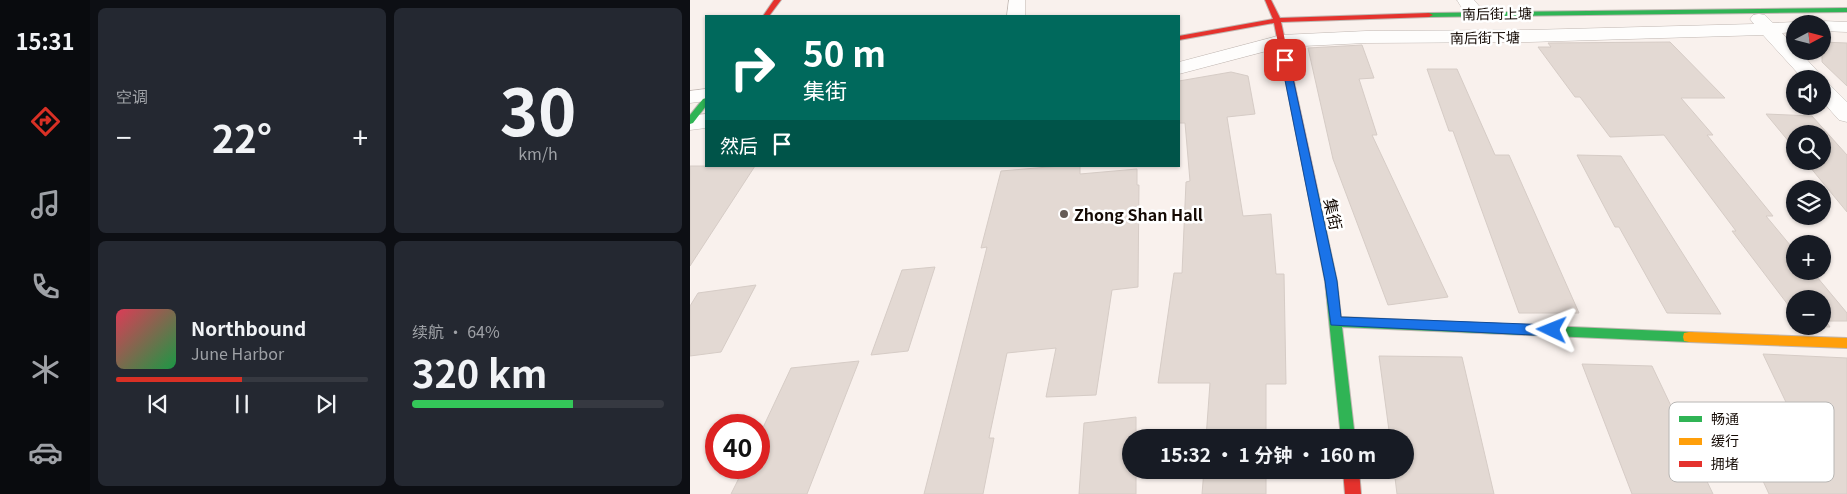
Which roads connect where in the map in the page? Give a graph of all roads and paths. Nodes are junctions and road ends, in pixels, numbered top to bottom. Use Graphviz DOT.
graph roads {
  1 [pos="778,0"];
  2 [pos="1016,0"];
  3 [pos="1268,0"];
  4 [pos="1471,7"];
  5 [pos="1749,9"];
  6 [pos="1847,10"];
  7 [pos="767,15"];
  8 [pos="1016,15"];
  9 [pos="1277,20"];
  10 [pos="1831,26"];
  11 [pos="1847,27"];
  12 [pos="1786,28"];
  13 [pos="1769,29"];
  14 [pos="1180,38"];
  15 [pos="1282,42"];
  16 [pos="1180,68"];
  17 [pos="1806,70"];
  18 [pos="705,95"];
  19 [pos="690,97"];
  20 [pos="1831,97"];
  21 [pos="705,102"];
  22 [pos="1847,114"];
  23 [pos="705,121"];
  24 [pos="690,122"];
  25 [pos="1336,322"];
  26 [pos="1847,342"];
  27 [pos="1347,429"];
  28 [pos="1352,479"];
  29 [pos="1353,494"];
  1 -- 7 [label="street"];
  2 -- 8 [label="street"];
  3 -- 9 [label="street, 集街"];
  4 -- 5 [label="street, 南后街上塘"];
  4 -- 9 [label="street, 南后街上塘"];
  5 -- 6 [label="street, 南后街上塘"];
  5 -- 13 [label="street"];
  9 -- 14 [label="street, 南后街上塘"];
  9 -- 15 [label="street, 集街"];
  10 -- 11 [label="street"];
  12 -- 13 [label="street, 南后街下塘"];
  13 -- 15 [label="street, 南后街下塘"];
  13 -- 17 [label="street"];
  15 -- 16 [label="street, 南后街下塘"];
  15 -- 25 [label="street, 集街"];
  18 -- 19 [label="street"];
  20 -- 22 [label="street"];
  21 -- 24 [label="street"];
  23 -- 24 [label="street"];
  25 -- 26 [label="street"];
  25 -- 27 [label="street, 集街"];
  28 -- 29 [label="street"];
}
